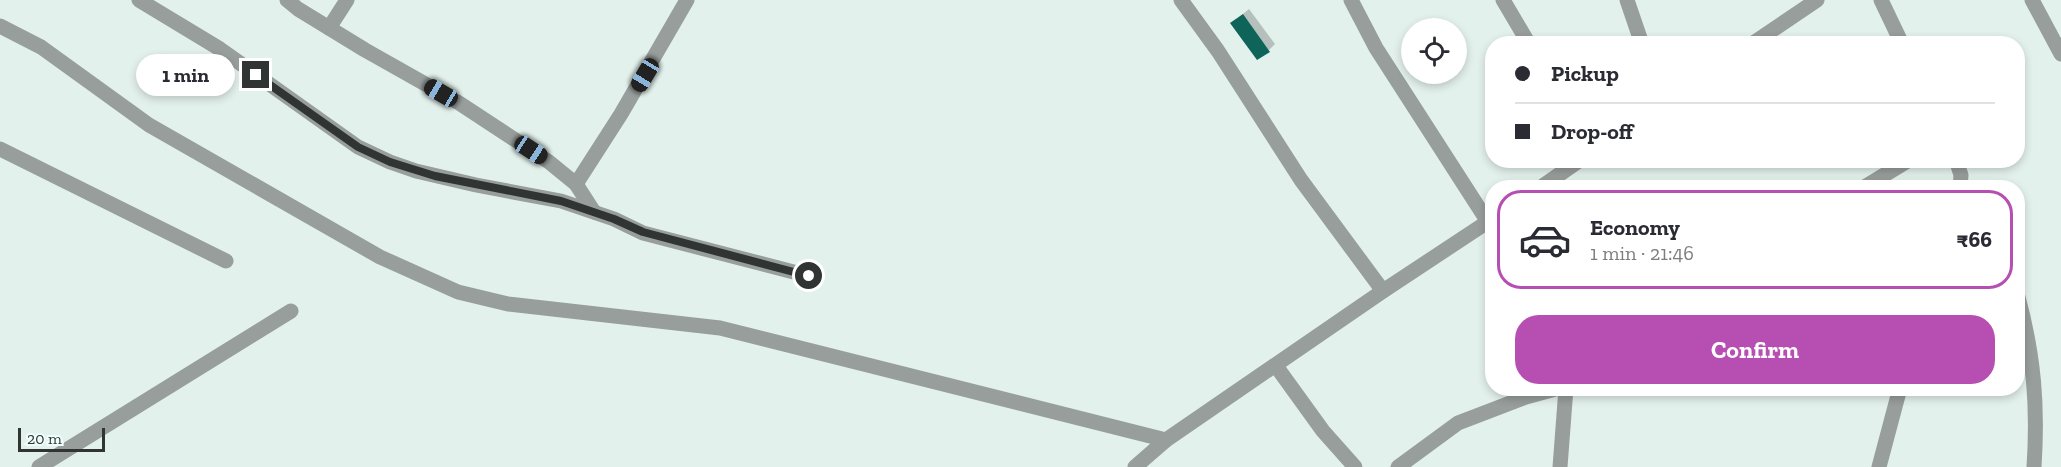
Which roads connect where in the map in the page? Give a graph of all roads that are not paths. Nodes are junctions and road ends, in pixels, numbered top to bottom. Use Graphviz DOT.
graph roads {
  1 [pos="139,0"];
  2 [pos="287,0"];
  3 [pos="347,0"];
  4 [pos="687,0"];
  5 [pos="1181,0"];
  6 [pos="1351,0"];
  7 [pos="1503,0"];
  8 [pos="1627,0"];
  9 [pos="1817,0"];
  10 [pos="1881,0"];
  11 [pos="2032,0"];
  12 [pos="0,26"];
  13 [pos="329,28"];
  14 [pos="1524,36"];
  15 [pos="1639,36"];
  16 [pos="1764,36"];
  17 [pos="1898,36"];
  18 [pos="2061,54"];
  19 [pos="0,149"];
  20 [pos="1569,168"];
  21 [pos="1896,168"];
  22 [pos="1551,180"];
  23 [pos="1876,180"];
  24 [pos="576,184"];
  25 [pos="594,212"];
  26 [pos="1485,213"];
  27 [pos="1485,224"];
  28 [pos="226,261"];
  29 [pos="809,276"];
  30 [pos="1383,291"];
  31 [pos="291,311"];
  32 [pos="2025,329"];
  33 [pos="1276,366"];
  34 [pos="1530,396"];
  35 [pos="1565,396"];
  36 [pos="1898,396"];
  37 [pos="1167,440"];
  38 [pos="39,467"];
  39 [pos="1135,467"];
  40 [pos="1355,467"];
  41 [pos="1398,467"];
  42 [pos="1560,467"];
  43 [pos="1879,467"];
  44 [pos="2034,467"];
  1 -- 25 [label="street"];
  2 -- 13 [label="street"];
  3 -- 13 [label="street"];
  4 -- 24 [label="street"];
  5 -- 30 [label="street"];
  6 -- 26 [label="street"];
  7 -- 14 [label="street"];
  8 -- 15 [label="street"];
  9 -- 16 [label="street"];
  10 -- 17 [label="street"];
  11 -- 18 [label="street"];
  12 -- 37 [label="street"];
  13 -- 24 [label="street"];
  19 -- 28 [label="street"];
  20 -- 22 [label="street"];
  21 -- 23 [label="street"];
  24 -- 25 [label="street"];
  25 -- 29 [label="street"];
  27 -- 30 [label="street"];
  30 -- 33 [label="street"];
  31 -- 38 [label="street"];
  32 -- 44 [label="street"];
  33 -- 37 [label="street"];
  33 -- 40 [label="street"];
  34 -- 41 [label="street"];
  35 -- 42 [label="street"];
  36 -- 43 [label="street"];
  37 -- 39 [label="street"];
}
